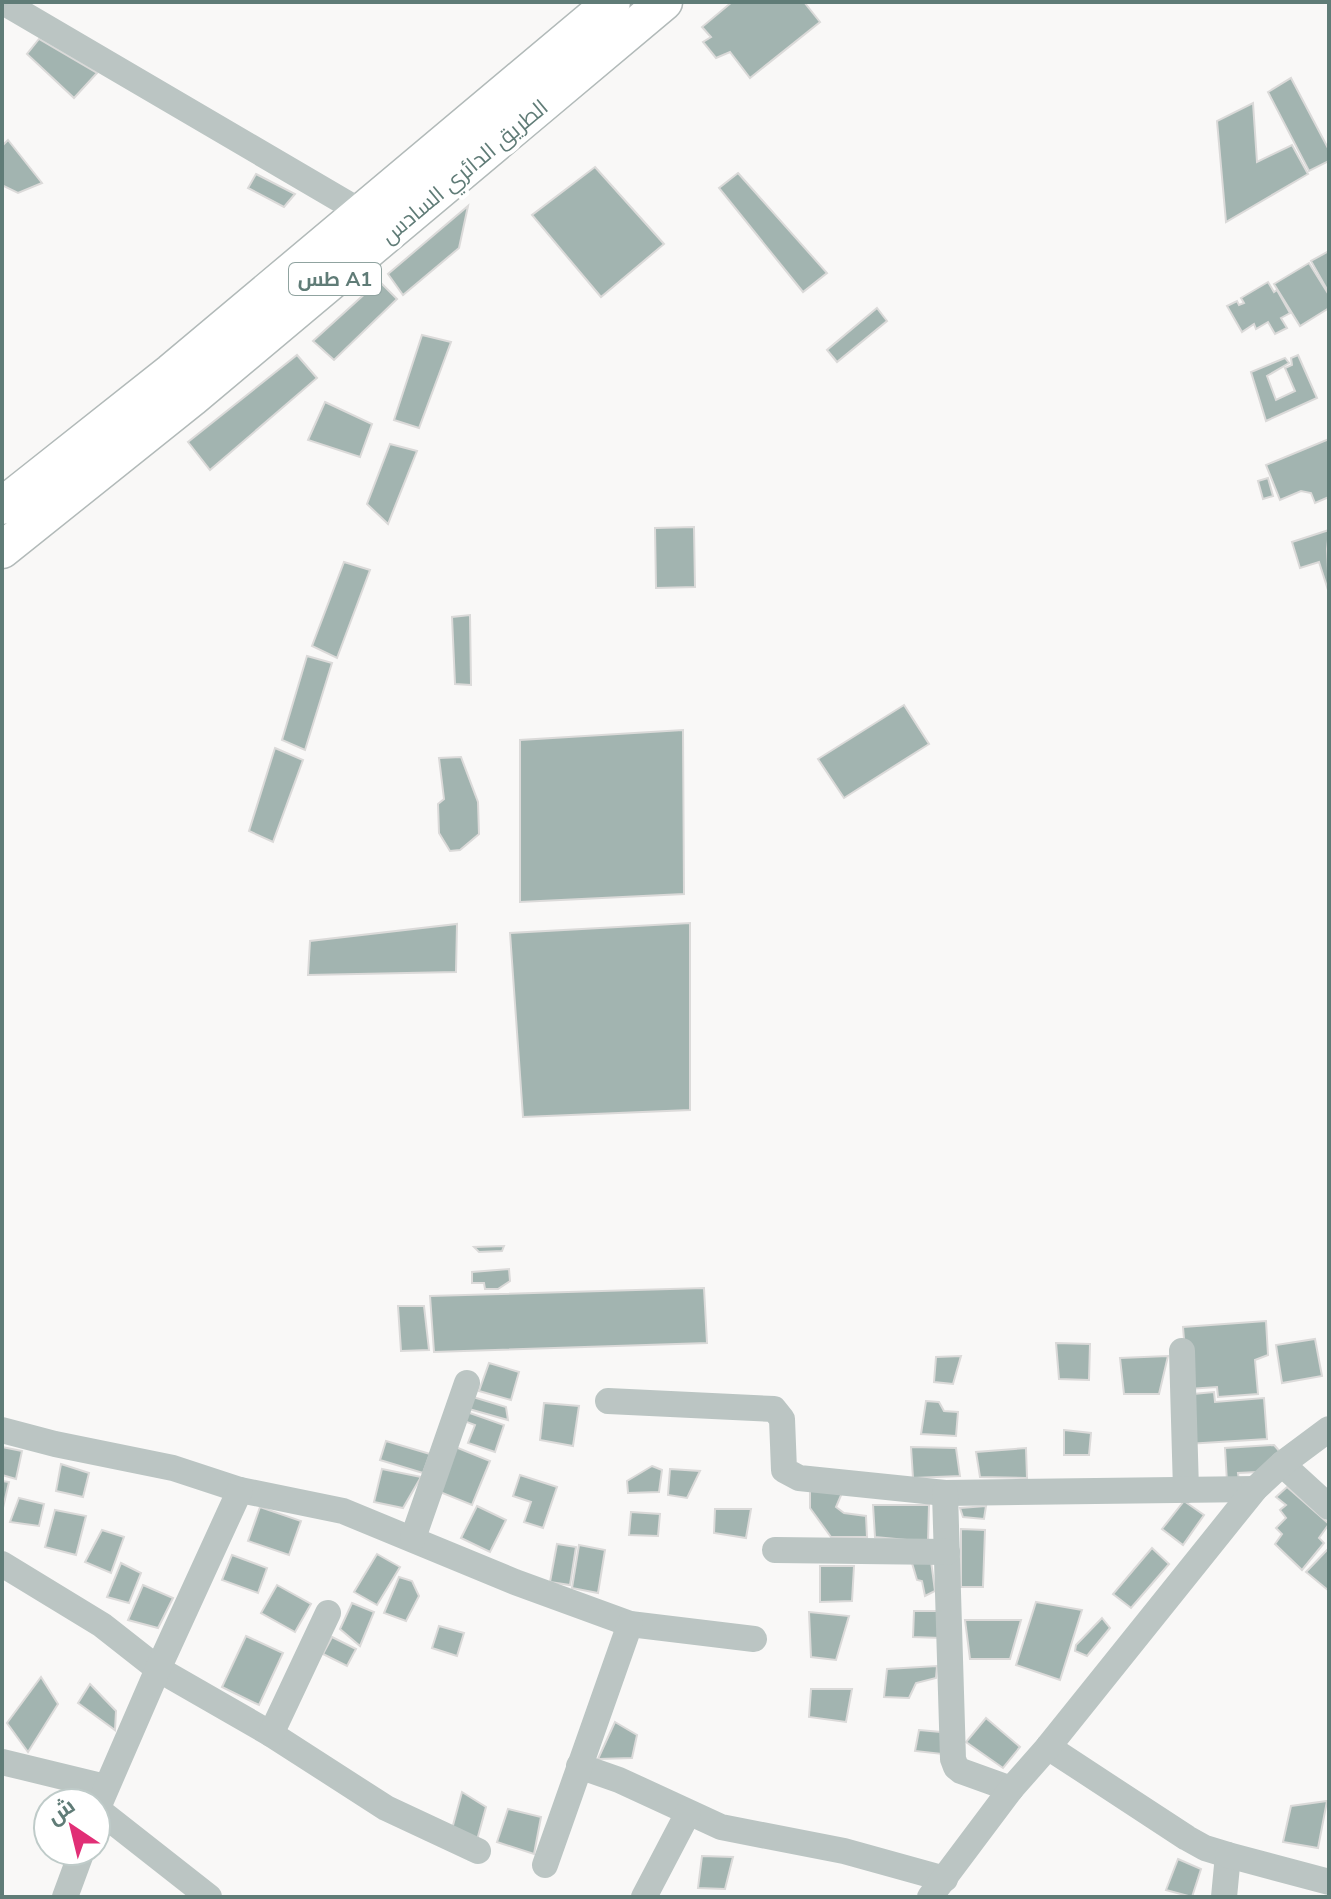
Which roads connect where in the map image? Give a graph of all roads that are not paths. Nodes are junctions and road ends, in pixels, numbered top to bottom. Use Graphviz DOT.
graph roads {
  1 [pos="3,2"];
  2 [pos="612,2"];
  3 [pos="664,2"];
  4 [pos="363,213"];
  5 [pos="2,506"];
  6 [pos="2,550"];
  7 [pos="1182,1351"];
  8 [pos="467,1383"];
  9 [pos="608,1401"];
  10 [pos="1329,1429"];
  11 [pos="2,1430"];
  12 [pos="1282,1464"];
  13 [pos="1255,1489"];
  14 [pos="240,1490"];
  15 [pos="1186,1490"];
  16 [pos="945,1493"];
  17 [pos="1329,1507"];
  18 [pos="413,1538"];
  19 [pos="775,1550"];
  20 [pos="947,1552"];
  21 [pos="2,1564"];
  22 [pos="328,1613"];
  23 [pos="630,1624"];
  24 [pos="754,1639"];
  25 [pos="158,1669"];
  26 [pos="271,1734"];
  27 [pos="1048,1747"];
  28 [pos="2,1762"];
  29 [pos="579,1766"];
  30 [pos="61,1787"];
  31 [pos="106,1787"];
  32 [pos="1011,1789"];
  33 [pos="688,1813"];
  34 [pos="112,1814"];
  35 [pos="478,1851"];
  36 [pos="1228,1855"];
  37 [pos="545,1865"];
  38 [pos="76,1867"];
  39 [pos="1329,1882"];
  40 [pos="937,1888"];
  41 [pos="65,1897"];
  42 [pos="209,1897"];
  43 [pos="644,1897"];
  44 [pos="1224,1897"];
  1 -- 4 [label="street"];
  2 -- 4 [label="highway, الطريق الدائري السادس / طس A1"];
  3 -- 6 [label="highway, الطريق الدائري السادس / طس A1"];
  4 -- 5 [label="highway, الطريق الدائري السادس / طس A1"];
  7 -- 15 [label="street"];
  8 -- 18 [label="street"];
  9 -- 16 [label="street"];
  10 -- 12 [label="street"];
  11 -- 14 [label="street"];
  12 -- 13 [label="street"];
  12 -- 17 [label="street"];
  13 -- 15 [label="street"];
  13 -- 27 [label="street"];
  14 -- 18 [label="street"];
  14 -- 25 [label="street"];
  15 -- 16 [label="street"];
  16 -- 20 [label="street"];
  18 -- 23 [label="street"];
  19 -- 20 [label="street"];
  20 -- 32 [label="street"];
  21 -- 25 [label="street"];
  22 -- 26 [label="street"];
  23 -- 24 [label="street"];
  23 -- 29 [label="street"];
  25 -- 26 [label="street"];
  25 -- 31 [label="street"];
  26 -- 35 [label="street"];
  27 -- 32 [label="street"];
  27 -- 36 [label="street"];
  28 -- 30 [label="street"];
  29 -- 33 [label="street"];
  29 -- 37 [label="street"];
  32 -- 40 [label="street"];
  33 -- 40 [label="street"];
  33 -- 43 [label="street"];
  34 -- 42 [label="street"];
  36 -- 39 [label="street"];
  36 -- 44 [label="street"];
  38 -- 41 [label="street"];
}
